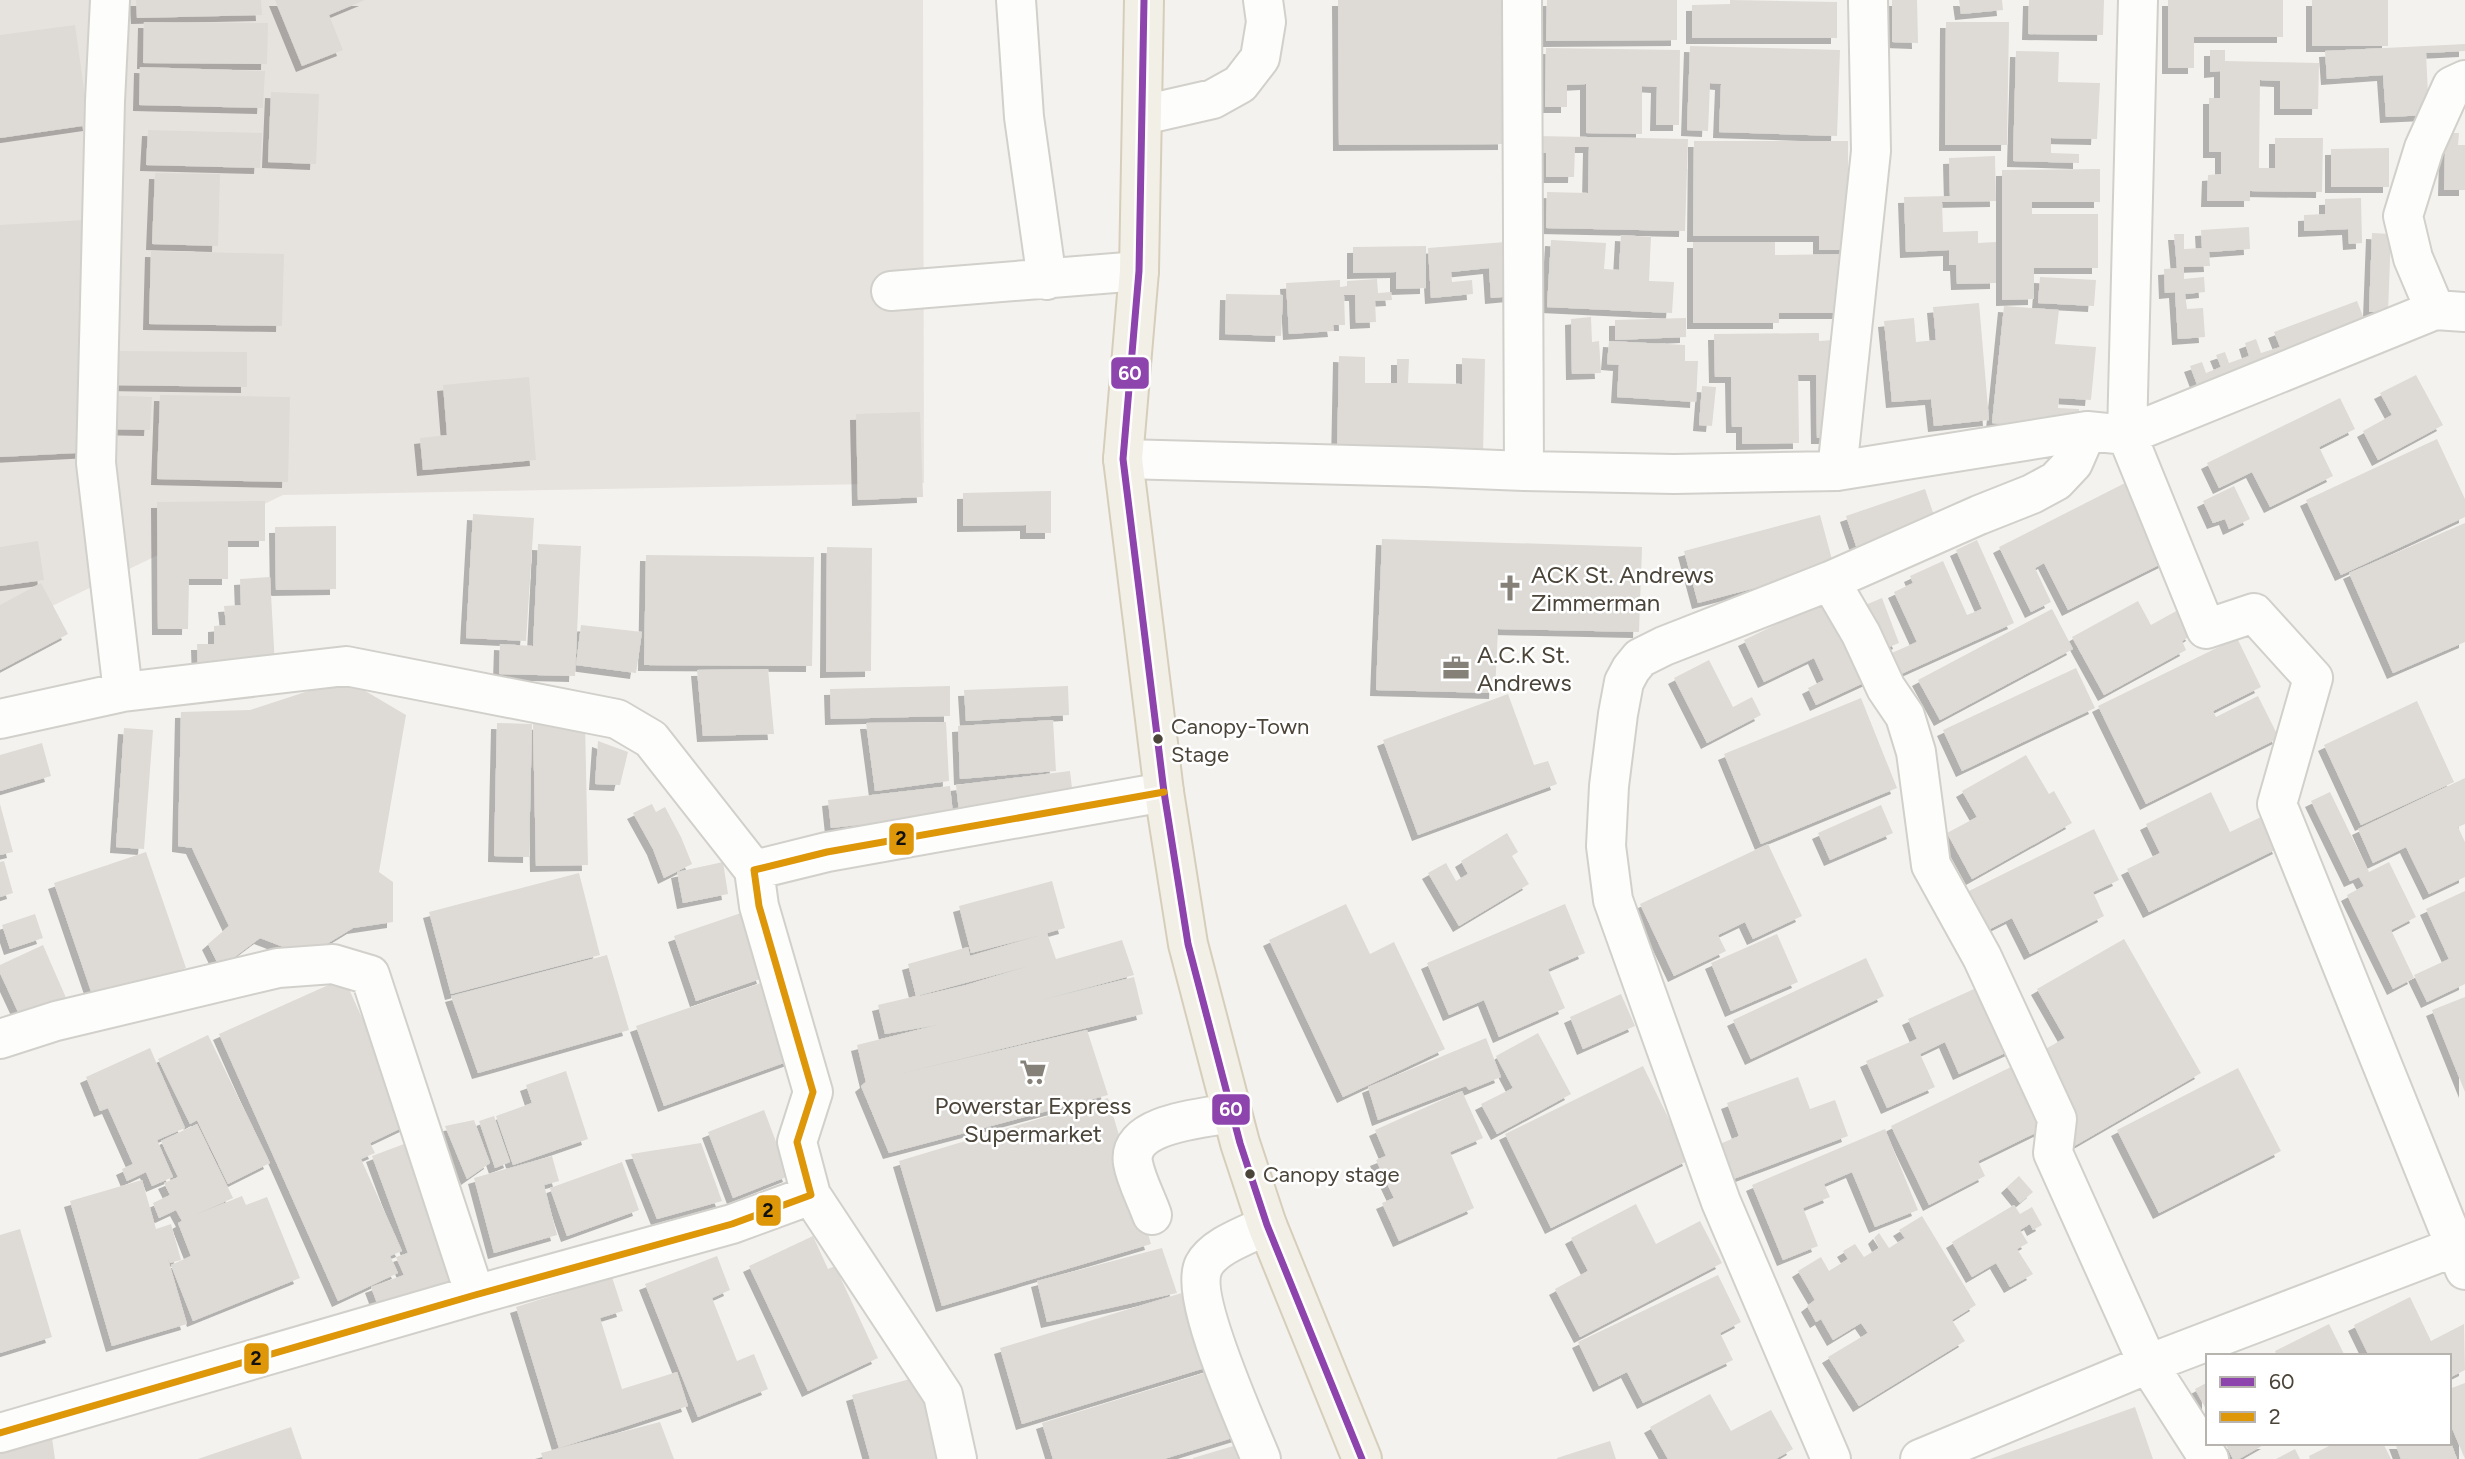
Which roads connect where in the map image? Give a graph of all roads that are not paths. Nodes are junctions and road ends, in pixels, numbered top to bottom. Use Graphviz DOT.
graph roads {
  1 [pos="110,0"];
  2 [pos="1017,0"];
  3 [pos="1144,0"];
  4 [pos="1263,0"];
  5 [pos="1522,0"];
  6 [pos="1868,0"];
  7 [pos="2138,0"];
  8 [pos="2465,80"];
  9 [pos="1143,115"];
  10 [pos="1139,271"];
  11 [pos="1047,279"];
  12 [pos="891,290"];
  13 [pos="2450,311"];
  14 [pos="2087,431"];
  15 [pos="2127,436"];
  16 [pos="1123,459"];
  17 [pos="1524,471"];
  18 [pos="1837,471"];
  19 [pos="1830,581"];
  20 [pos="123,692"];
  21 [pos="0,719"];
  22 [pos="1164,792"];
  23 [pos="754,870"];
  24 [pos="0,1038"];
  25 [pos="1232,1113"];
  26 [pos="811,1195"];
  27 [pos="1152,1215"];
  28 [pos="1267,1225"];
  29 [pos="2462,1253"];
  30 [pos="475,1295"];
  31 [pos="2148,1364"];
  32 [pos="0,1433"];
  33 [pos="957,1459"];
  34 [pos="1261,1459"];
  35 [pos="1363,1459"];
  36 [pos="1831,1459"];
  37 [pos="1920,1459"];
  38 [pos="2209,1459"];
  1 -- 20 [label="street"];
  2 -- 11 [label="street"];
  3 -- 9 [label="main road"];
  4 -- 9 [label="street"];
  5 -- 17 [label="street"];
  6 -- 18 [label="street"];
  7 -- 15 [label="street"];
  8 -- 13 [label="street"];
  9 -- 10 [label="main road"];
  10 -- 11 [label="street"];
  10 -- 16 [label="main road"];
  11 -- 12 [label="street"];
  13 -- 15 [label="street"];
  14 -- 15 [label="street"];
  14 -- 18 [label="street"];
  14 -- 19 [label="street"];
  15 -- 29 [label="street"];
  16 -- 17 [label="street"];
  16 -- 22 [label="main road"];
  17 -- 18 [label="street"];
  19 -- 31 [label="street"];
  19 -- 36 [label="street"];
  20 -- 21 [label="street"];
  20 -- 23 [label="street"];
  22 -- 23 [label="street"];
  22 -- 25 [label="main road"];
  23 -- 26 [label="street"];
  24 -- 30 [label="street"];
  25 -- 27 [label="street"];
  25 -- 28 [label="main road"];
  26 -- 30 [label="street"];
  26 -- 33 [label="street"];
  28 -- 34 [label="street"];
  28 -- 35 [label="main road"];
  29 -- 31 [label="street"];
  30 -- 32 [label="street"];
  31 -- 37 [label="street"];
  31 -- 38 [label="street"];
}
